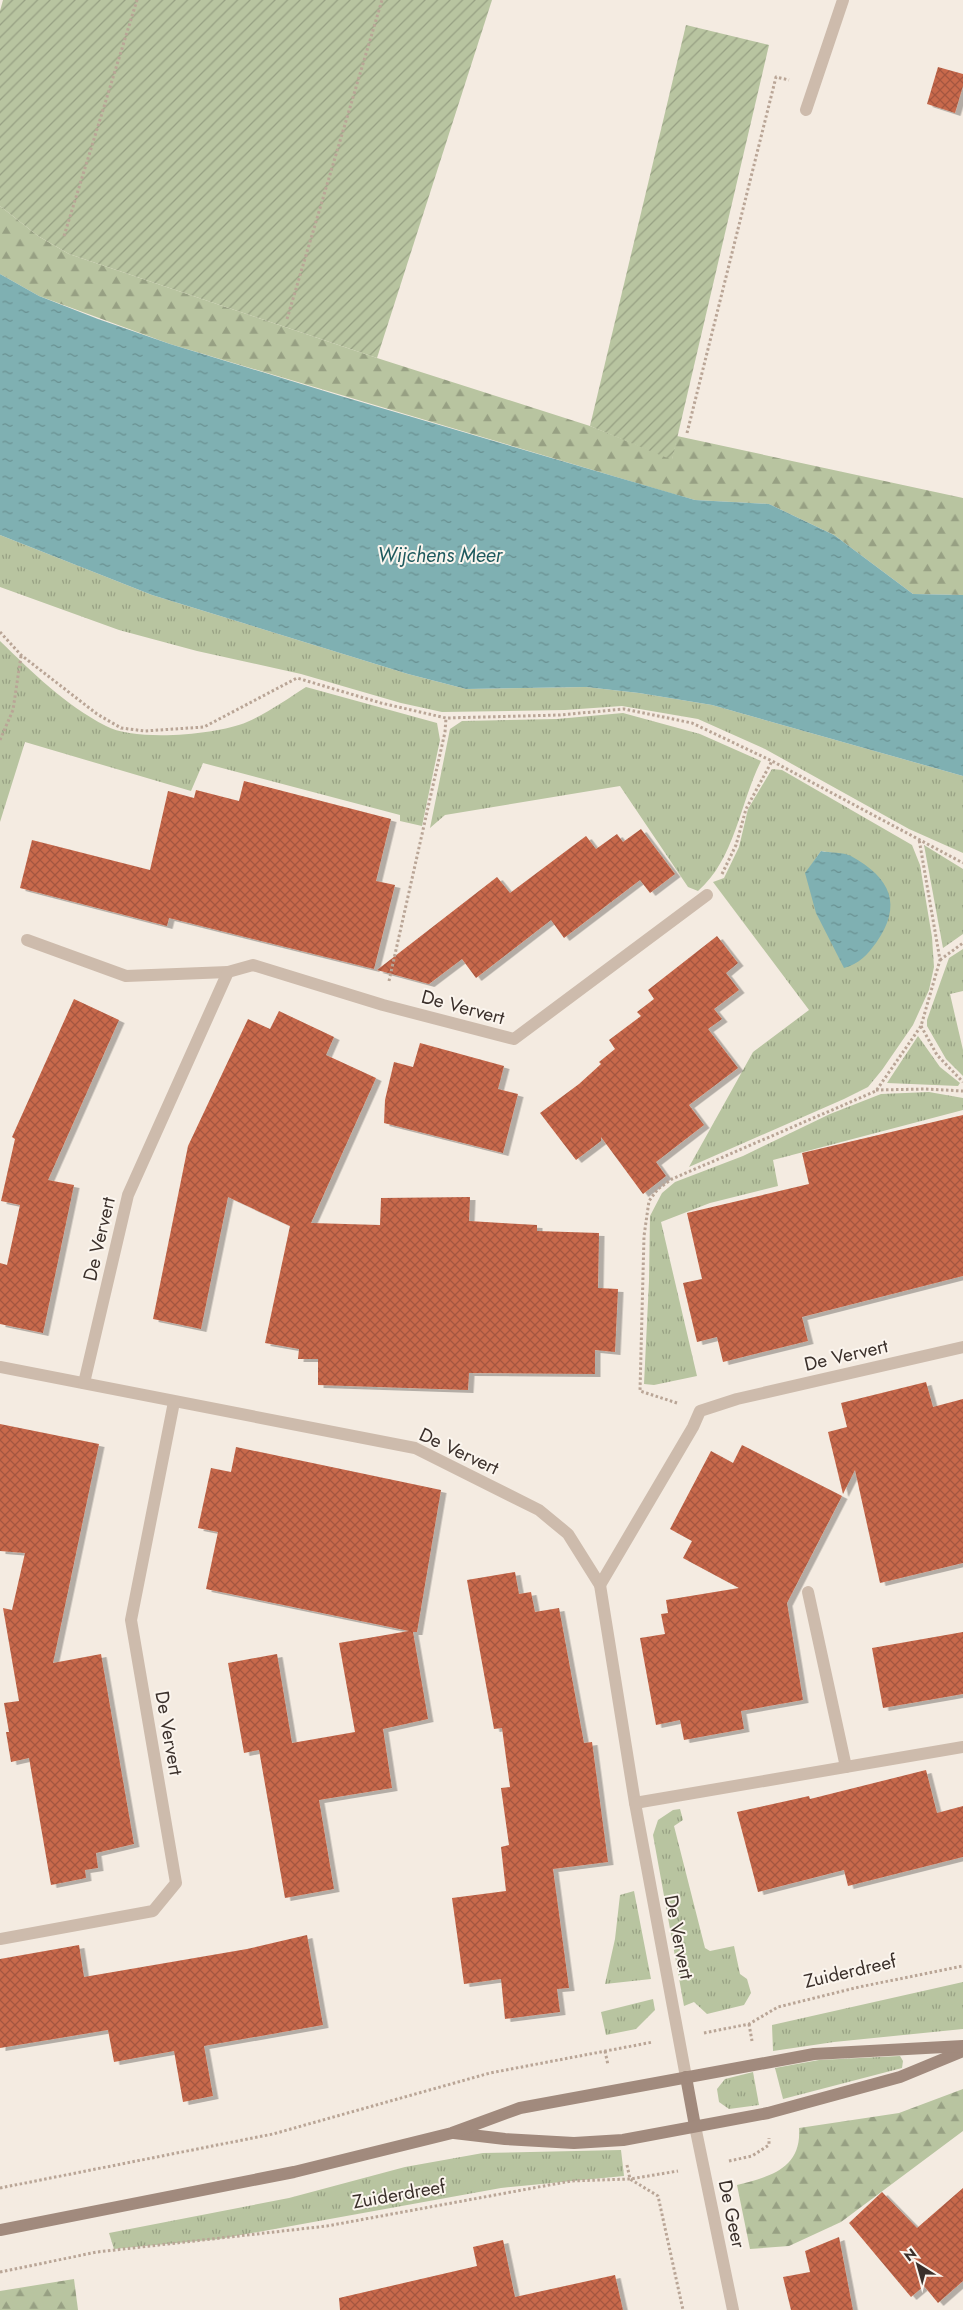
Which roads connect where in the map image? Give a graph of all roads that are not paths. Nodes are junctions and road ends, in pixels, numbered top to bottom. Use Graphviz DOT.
graph roads {
  1 [pos="843,0"];
  2 [pos="806,110"];
  3 [pos="707,895"];
  4 [pos="27,940"];
  5 [pos="228,972"];
  6 [pos="963,1347"];
  7 [pos="0,1368"];
  8 [pos="84,1384"];
  9 [pos="174,1402"];
  10 [pos="600,1585"];
  11 [pos="808,1592"];
  12 [pos="963,1747"];
  13 [pos="846,1767"];
  14 [pos="635,1803"];
  15 [pos="0,1939"];
  16 [pos="963,2046"];
  17 [pos="963,2051"];
  18 [pos="686,2077"];
  19 [pos="695,2126"];
  20 [pos="452,2133"];
  21 [pos="0,2230"];
  22 [pos="733,2310"];
  1 -- 2 [label="street"];
  3 -- 5 [label="street, De Ververt"];
  4 -- 5 [label="street, De Ververt"];
  5 -- 8 [label="street, De Ververt"];
  6 -- 10 [label="street, De Ververt"];
  7 -- 8 [label="street, De Ververt"];
  8 -- 9 [label="street, De Ververt"];
  9 -- 10 [label="street, De Ververt"];
  9 -- 15 [label="street, De Ververt"];
  10 -- 14 [label="street, De Ververt"];
  11 -- 13 [label="street"];
  12 -- 13 [label="street"];
  13 -- 14 [label="street"];
  14 -- 18 [label="street, De Ververt"];
  16 -- 18 [label="street"];
  17 -- 19 [label="street"];
  18 -- 19 [label="street"];
  18 -- 20 [label="street"];
  19 -- 20 [label="street"];
  19 -- 22 [label="street, De Geer"];
  20 -- 21 [label="street"];
}
